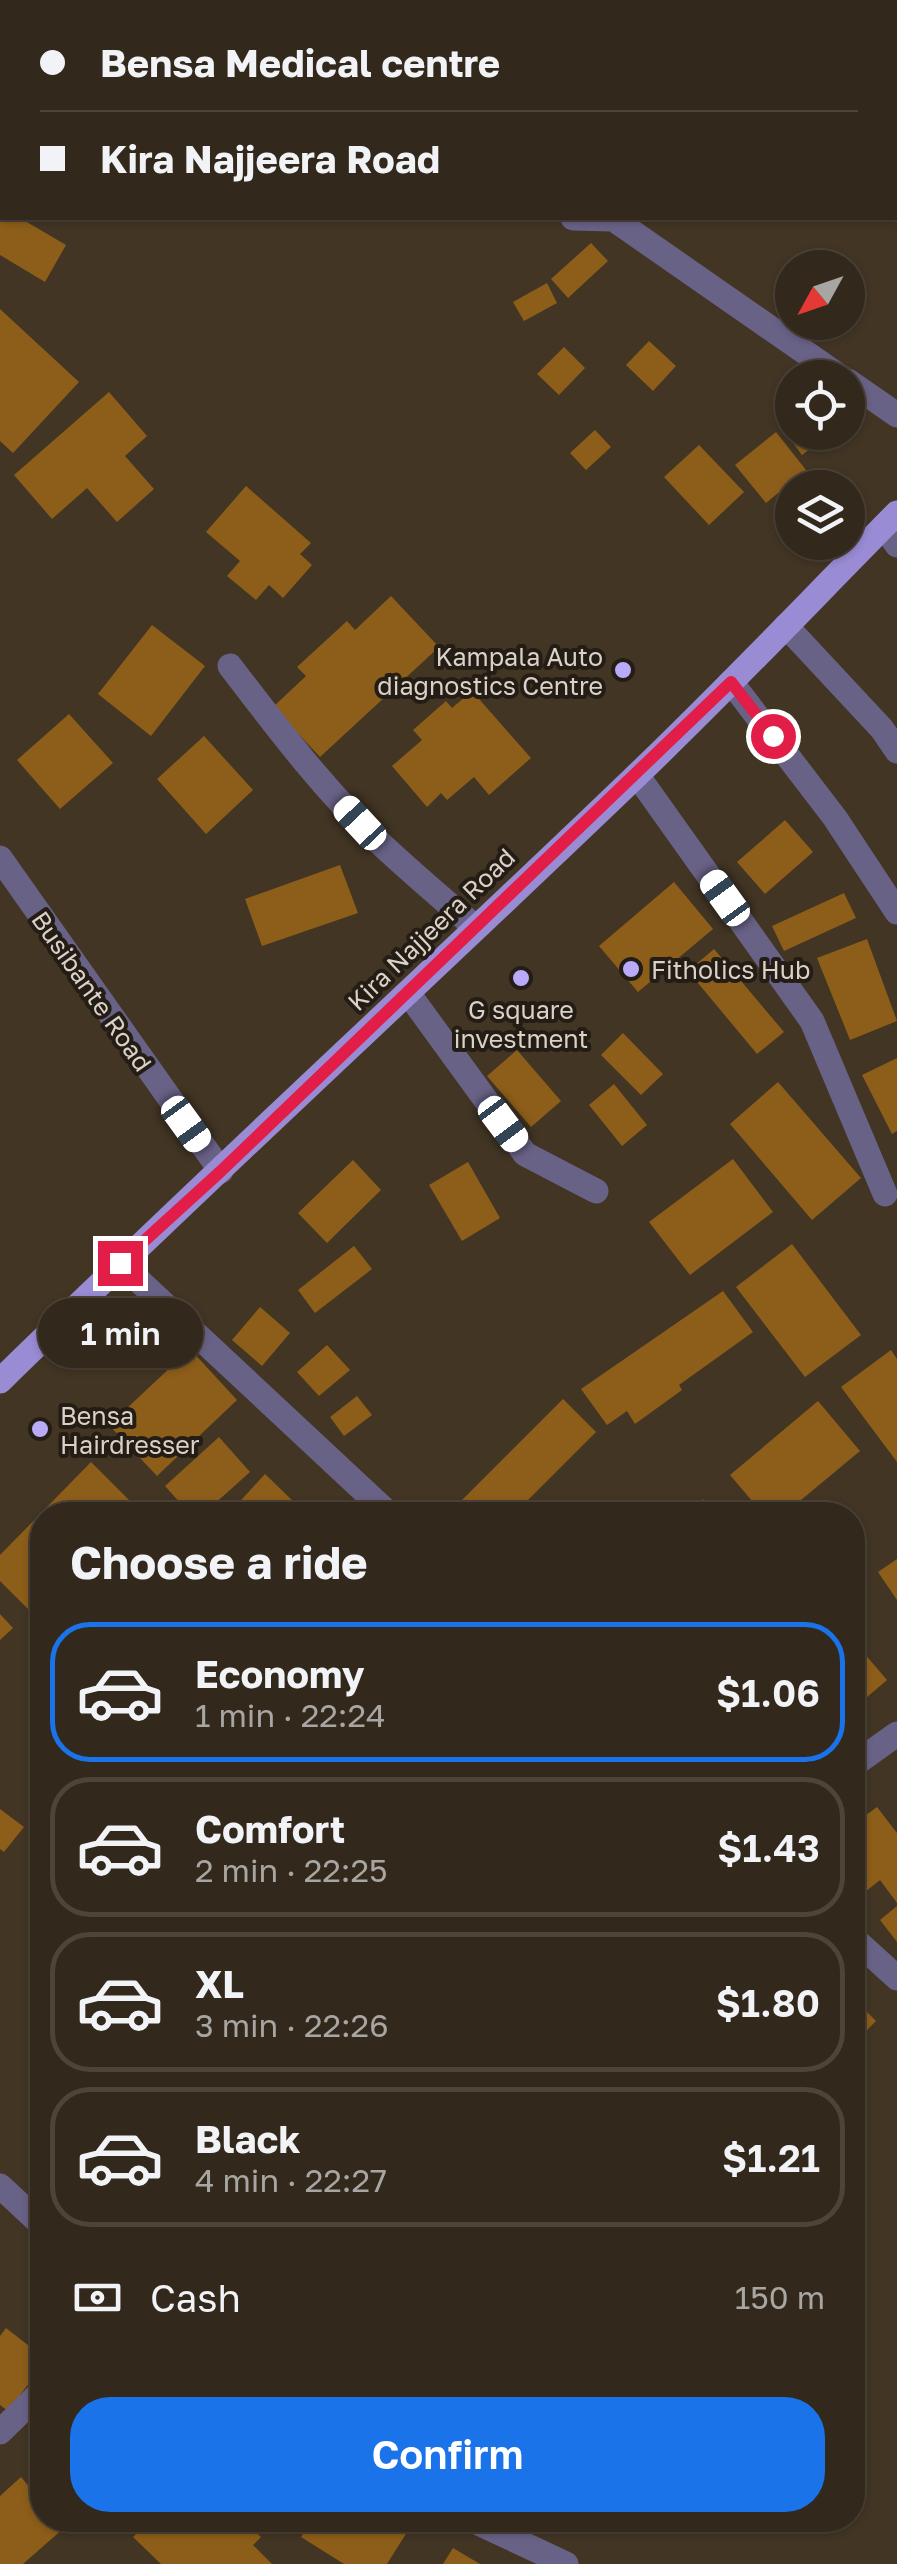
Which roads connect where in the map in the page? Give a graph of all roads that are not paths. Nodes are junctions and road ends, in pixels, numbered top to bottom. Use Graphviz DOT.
graph roads {
  1 [pos="615,220"];
  2 [pos="818,360"];
  3 [pos="865,393"];
  4 [pos="897,416"];
  5 [pos="893,528"];
  6 [pos="786,626"];
  7 [pos="230,666"];
  8 [pos="731,682"];
  9 [pos="897,751"];
  10 [pos="637,775"];
  11 [pos="0,858"];
  12 [pos="897,912"];
  13 [pos="476,927"];
  14 [pos="408,993"];
  15 [pos="221,1171"];
  16 [pos="596,1191"];
  17 [pos="885,1194"];
  18 [pos="120,1263"];
  19 [pos="0,1381"];
  20 [pos="376,1502"];
  21 [pos="897,1734"];
  22 [pos="865,1757"];
  23 [pos="865,1949"];
  24 [pos="897,1978"];
  25 [pos="0,2186"];
  26 [pos="30,2213"];
  27 [pos="30,2403"];
  28 [pos="0,2432"];
  29 [pos="498,2532"];
  30 [pos="566,2564"];
  1 -- 2 [label="street"];
  3 -- 4 [label="street"];
  5 -- 6 [label="main road, Kira Najjeera Road"];
  6 -- 8 [label="main road, Kira Najjeera Road"];
  6 -- 9 [label="street"];
  7 -- 13 [label="street"];
  8 -- 10 [label="main road, Kira Najjeera Road"];
  8 -- 12 [label="street"];
  10 -- 13 [label="main road, Kira Najjeera Road"];
  10 -- 17 [label="street"];
  11 -- 15 [label="street, Busibante Road"];
  13 -- 14 [label="main road, Kira Najjeera Road"];
  14 -- 15 [label="main road, Kira Najjeera Road"];
  14 -- 16 [label="street"];
  15 -- 18 [label="main road, Kira Najjeera Road"];
  18 -- 19 [label="main road, Kira Najjeera Road"];
  18 -- 20 [label="street"];
  21 -- 22 [label="street"];
  23 -- 24 [label="street"];
  25 -- 26 [label="street"];
  27 -- 28 [label="street"];
  29 -- 30 [label="street"];
}
